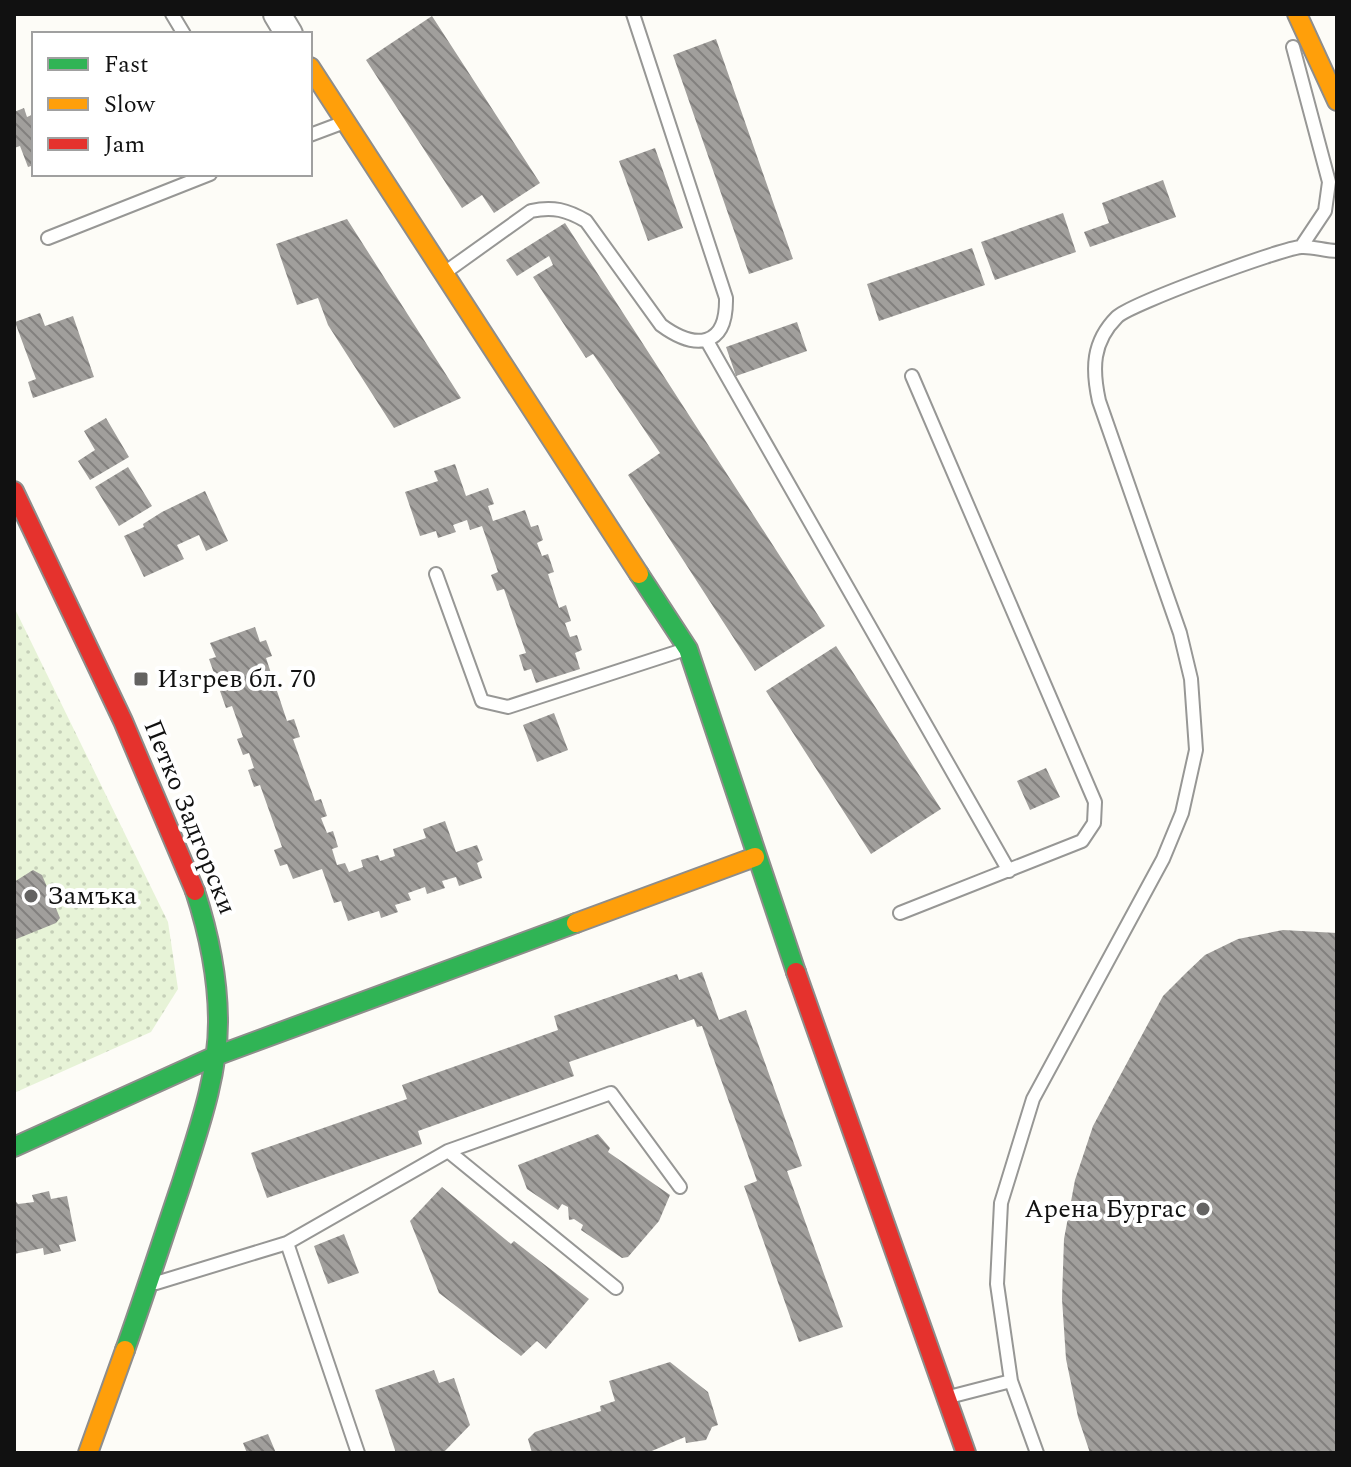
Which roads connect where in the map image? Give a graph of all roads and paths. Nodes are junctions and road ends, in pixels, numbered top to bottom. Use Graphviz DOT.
graph roads {
  1 [pos="172,14"];
  2 [pos="277,14"];
  3 [pos="633,14"];
  4 [pos="1290,14"];
  5 [pos="1297,14"];
  6 [pos="183,32"];
  7 [pos="288,32"];
  8 [pos="312,70"];
  9 [pos="1337,101"];
  10 [pos="345,122"];
  11 [pos="312,134"];
  12 [pos="205,176"];
  13 [pos="48,238"];
  14 [pos="1301,247"];
  15 [pos="1337,251"];
  16 [pos="445,273"];
  17 [pos="707,341"];
  18 [pos="912,376"];
  19 [pos="14,491"];
  20 [pos="436,574"];
  21 [pos="688,649"];
  22 [pos="755,857"];
  23 [pos="1009,871"];
  24 [pos="900,913"];
  25 [pos="213,1057"];
  26 [pos="14,1147"];
  27 [pos="448,1151"];
  28 [pos="680,1187"];
  29 [pos="287,1243"];
  30 [pos="149,1285"];
  31 [pos="616,1288"];
  32 [pos="1011,1381"];
  33 [pos="947,1398"];
  34 [pos="88,1453"];
  35 [pos="358,1453"];
  36 [pos="966,1453"];
  37 [pos="1037,1453"];
  1 -- 6 [label="lane"];
  2 -- 7 [label="street"];
  3 -- 17 [label="lane"];
  4 -- 14 [label="lane"];
  5 -- 9 [label="street"];
  8 -- 10 [label="street"];
  10 -- 11 [label="lane"];
  10 -- 16 [label="street"];
  12 -- 13 [label="lane"];
  14 -- 15 [label="lane"];
  14 -- 32 [label="lane"];
  16 -- 17 [label="lane"];
  16 -- 21 [label="street"];
  17 -- 23 [label="lane"];
  18 -- 23 [label="lane"];
  19 -- 25 [label="street, Петко Задгорски"];
  20 -- 21 [label="lane"];
  21 -- 22 [label="street"];
  22 -- 25 [label="street"];
  22 -- 33 [label="street"];
  23 -- 24 [label="lane"];
  25 -- 26 [label="street"];
  25 -- 30 [label="street, Петко Задгорски"];
  27 -- 28 [label="lane"];
  27 -- 29 [label="lane"];
  27 -- 31 [label="lane"];
  29 -- 30 [label="lane"];
  29 -- 35 [label="lane"];
  30 -- 34 [label="street, Петко Задгорски"];
  32 -- 33 [label="lane"];
  32 -- 37 [label="lane"];
  33 -- 36 [label="street"];
}
